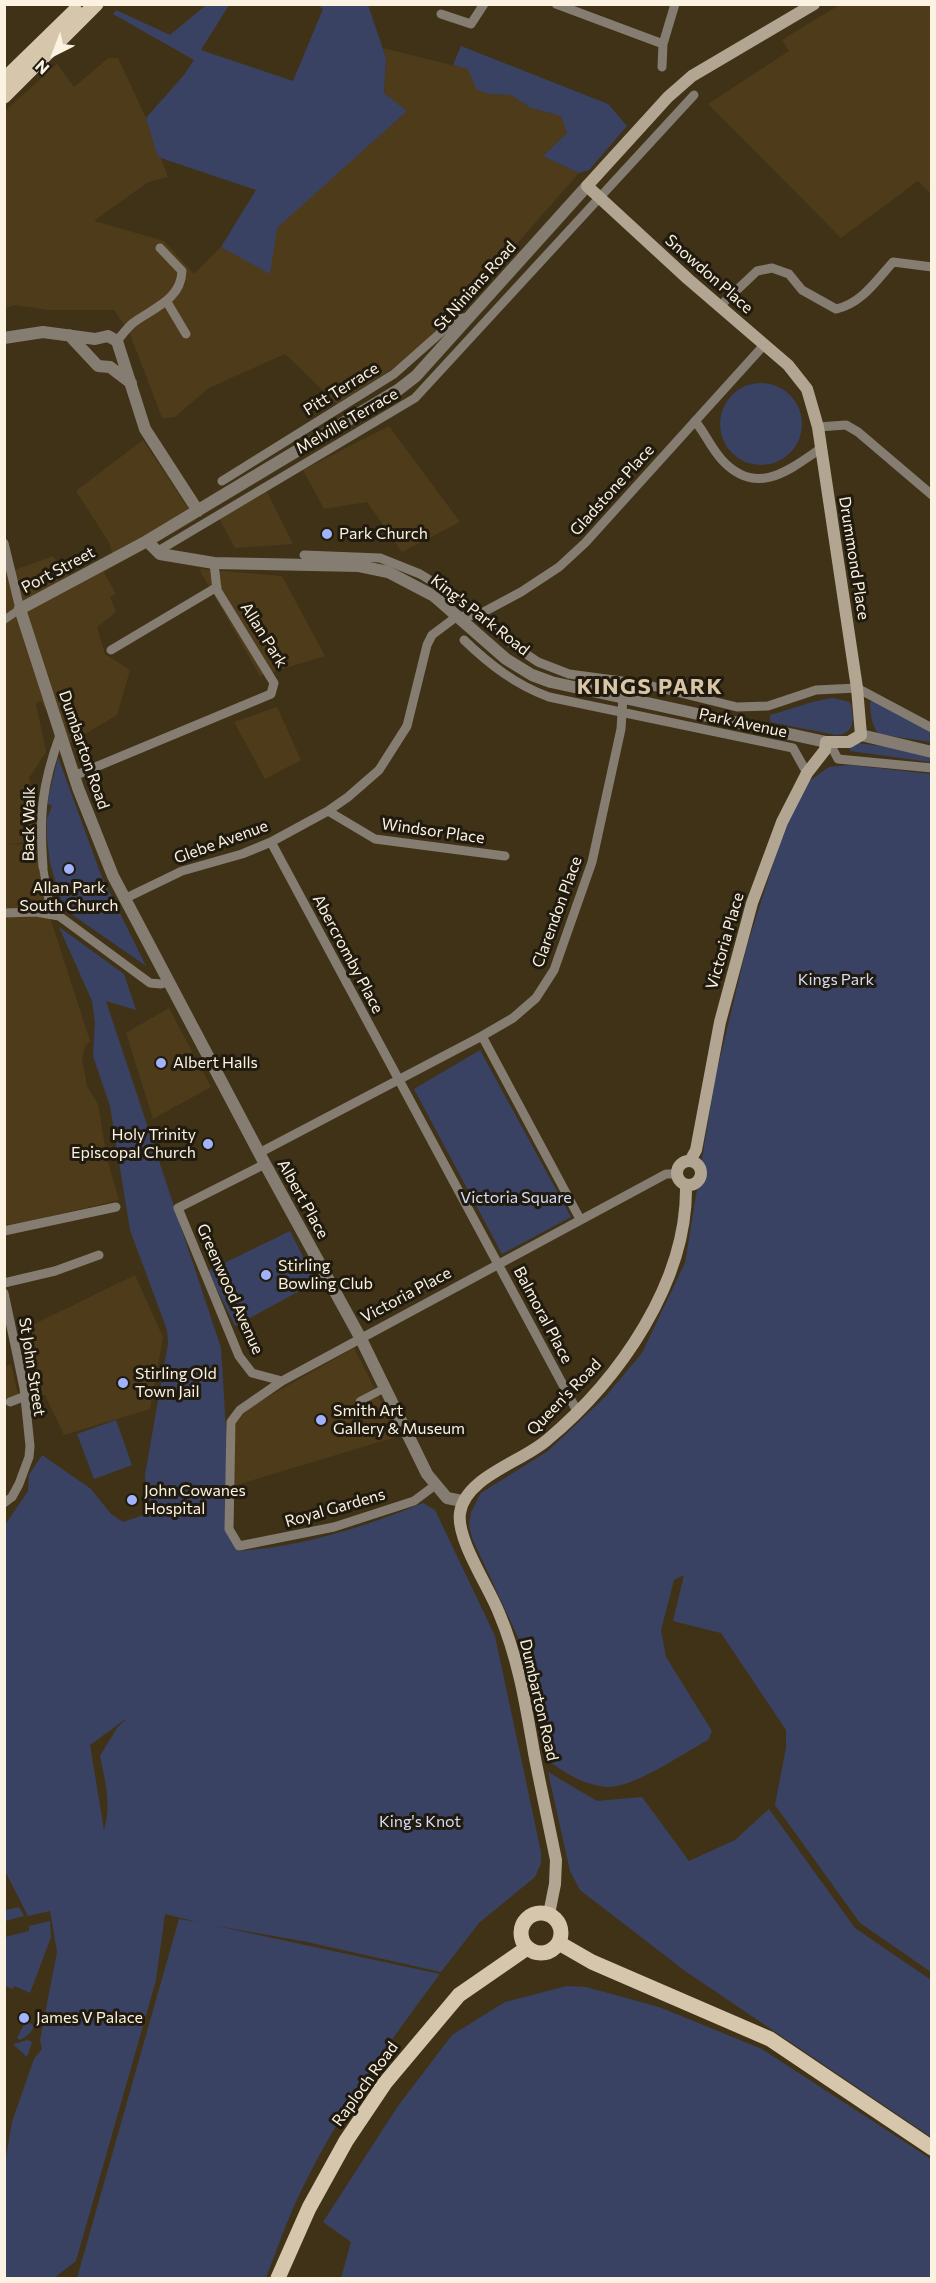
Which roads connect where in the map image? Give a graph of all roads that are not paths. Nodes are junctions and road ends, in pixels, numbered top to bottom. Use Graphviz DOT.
graph roads {
  1 [pos="82,4"];
  2 [pos="96,4"];
  3 [pos="484,4"];
  4 [pos="556,4"];
  5 [pos="675,4"];
  6 [pos="814,4"];
  7 [pos="441,14"];
  8 [pos="663,44"];
  9 [pos="662,67"];
  10 [pos="4,80"];
  11 [pos="694,95"];
  12 [pos="4,96"];
  13 [pos="587,186"];
  14 [pos="600,198"];
  15 [pos="160,248"];
  16 [pos="932,267"];
  17 [pos="167,302"];
  18 [pos="720,306"];
  19 [pos="186,334"];
  20 [pos="69,335"];
  21 [pos="4,338"];
  22 [pos="95,339"];
  23 [pos="117,341"];
  24 [pos="764,345"];
  25 [pos="90,355"];
  26 [pos="121,356"];
  27 [pos="110,367"];
  28 [pos="132,384"];
  29 [pos="807,389"];
  30 [pos="695,421"];
  31 [pos="818,427"];
  32 [pos="820,449"];
  33 [pos="273,456"];
  34 [pos="222,481"];
  35 [pos="932,495"];
  36 [pos="198,511"];
  37 [pos="147,541"];
  38 [pos="4,543"];
  39 [pos="129,551"];
  40 [pos="158,552"];
  41 [pos="304,555"];
  42 [pos="214,563"];
  43 [pos="217,587"];
  44 [pos="20,609"];
  45 [pos="478,615"];
  46 [pos="456,617"];
  47 [pos="4,620"];
  48 [pos="464,640"];
  49 [pos="111,650"];
  50 [pos="857,688"];
  51 [pos="623,697"];
  52 [pos="620,713"];
  53 [pos="932,728"];
  54 [pos="60,735"];
  55 [pos="861,735"];
  56 [pos="827,742"];
  57 [pos="932,752"];
  58 [pos="932,768"];
  59 [pos="807,773"];
  60 [pos="74,776"];
  61 [pos="328,811"];
  62 [pos="271,842"];
  63 [pos="505,856"];
  64 [pos="43,867"];
  65 [pos="124,899"];
  66 [pos="4,913"];
  67 [pos="51,915"];
  68 [pos="168,982"];
  69 [pos="482,1036"];
  70 [pos="399,1081"];
  71 [pos="262,1159"];
  72 [pos="690,1161"];
  73 [pos="677,1174"];
  74 [pos="686,1185"];
  75 [pos="116,1207"];
  76 [pos="178,1208"];
  77 [pos="580,1219"];
  78 [pos="4,1231"];
  79 [pos="99,1256"];
  80 [pos="499,1264"];
  81 [pos="4,1283"];
  82 [pos="4,1293"];
  83 [pos="361,1339"];
  84 [pos="282,1381"];
  85 [pos="386,1388"];
  86 [pos="23,1397"];
  87 [pos="360,1401"];
  88 [pos="7,1404"];
  89 [pos="577,1411"];
  90 [pos="434,1486"];
  91 [pos="462,1501"];
  92 [pos="4,1503"];
  93 [pos="549,1914"];
  94 [pos="558,1943"];
  95 [pos="527,1948"];
  96 [pos="932,2148"];
  97 [pos="278,2278"];
  1 -- 10 [label="main road"];
  2 -- 12 [label="main road"];
  3 -- 7 [label="street"];
  4 -- 8 [label="street"];
  5 -- 8 [label="street"];
  6 -- 13 [label="main road, St Ninians Road"];
  8 -- 9 [label="street"];
  11 -- 14 [label="street, Melville Terrace"];
  13 -- 14 [label="main road, Snowdon Place"];
  13 -- 33 [label="street, St Ninians Road"];
  14 -- 18 [label="main road, Snowdon Place"];
  14 -- 40 [label="street, Melville Terrace"];
  15 -- 17 [label="street"];
  16 -- 18 [label="street"];
  17 -- 19 [label="street"];
  17 -- 23 [label="street"];
  18 -- 24 [label="main road, Snowdon Place"];
  20 -- 21 [label="street"];
  20 -- 22 [label="street"];
  20 -- 25 [label="street"];
  22 -- 23 [label="street"];
  22 -- 25 [label="street"];
  23 -- 26 [label="street"];
  24 -- 29 [label="main road, Snowdon Place"];
  24 -- 30 [label="street, Gladstone Place"];
  25 -- 27 [label="street"];
  26 -- 27 [label="street"];
  26 -- 28 [label="street"];
  27 -- 28 [label="street"];
  28 -- 36 [label="street"];
  29 -- 31 [label="main road, Drummond Place"];
  30 -- 32 [label="street"];
  30 -- 45 [label="street, Gladstone Place"];
  31 -- 32 [label="main road, Drummond Place"];
  31 -- 35 [label="street"];
  32 -- 50 [label="main road, Drummond Place"];
  33 -- 34 [label="street"];
  33 -- 36 [label="street, St Ninians Road"];
  36 -- 37 [label="street, St Ninians Road"];
  37 -- 39 [label="street, St Ninians Road"];
  37 -- 40 [label="street"];
  38 -- 44 [label="street"];
  39 -- 44 [label="street, Port Street"];
  40 -- 42 [label="street"];
  41 -- 45 [label="street"];
  42 -- 43 [label="street, Allan Park"];
  42 -- 46 [label="street, King's Park Road"];
  43 -- 49 [label="street"];
  43 -- 60 [label="street, Allan Park"];
  44 -- 47 [label="street, Port Street"];
  44 -- 54 [label="street, Dumbarton Road"];
  45 -- 46 [label="street, Gladstone Place"];
  45 -- 50 [label="street"];
  46 -- 51 [label="street, King's Park Road"];
  46 -- 61 [label="street, Glebe Avenue"];
  48 -- 52 [label="street, Park Avenue"];
  50 -- 53 [label="street"];
  50 -- 55 [label="main road, Drummond Place"];
  51 -- 52 [label="street, Clarendon Place"];
  51 -- 56 [label="street, King's Park Road"];
  52 -- 59 [label="street, Park Avenue"];
  52 -- 69 [label="street, Clarendon Place"];
  54 -- 60 [label="street, Dumbarton Road"];
  54 -- 64 [label="street, Back Walk"];
  55 -- 56 [label="main road, King's Park Road"];
  55 -- 57 [label="street, King's Park Road"];
  56 -- 58 [label="street"];
  56 -- 59 [label="main road, Victoria Place"];
  59 -- 72 [label="main road, Victoria Place"];
  60 -- 65 [label="street, Dumbarton Road"];
  61 -- 62 [label="street, Glebe Avenue"];
  61 -- 63 [label="street, Windsor Place"];
  62 -- 65 [label="street, Glebe Avenue"];
  62 -- 70 [label="street, Abercromby Place"];
  64 -- 67 [label="street, Back Walk"];
  65 -- 68 [label="street, Albert Place"];
  66 -- 67 [label="street"];
  67 -- 68 [label="street"];
  68 -- 71 [label="street, Albert Place"];
  69 -- 70 [label="street, Clarendon Place"];
  69 -- 77 [label="street"];
  70 -- 71 [label="street, Clarendon Place"];
  70 -- 80 [label="street"];
  71 -- 76 [label="street, Clarendon Place"];
  71 -- 83 [label="street, Albert Place"];
  72 -- 73 [label="main road"];
  72 -- 74 [label="main road"];
  73 -- 74 [label="main road"];
  73 -- 77 [label="street"];
  74 -- 89 [label="main road, Queen's Road"];
  75 -- 78 [label="street"];
  76 -- 84 [label="street, Greenwood Avenue"];
  77 -- 80 [label="street"];
  79 -- 81 [label="street"];
  80 -- 83 [label="street, Victoria Place"];
  80 -- 89 [label="street, Balmoral Place"];
  82 -- 86 [label="street, St John Street"];
  83 -- 84 [label="street, Victoria Place"];
  83 -- 85 [label="street, Albert Place"];
  84 -- 90 [label="street, Royal Gardens"];
  85 -- 87 [label="street"];
  85 -- 90 [label="street, Albert Place"];
  86 -- 88 [label="street"];
  86 -- 92 [label="street, St John Street"];
  89 -- 91 [label="main road, Queen's Road"];
  90 -- 91 [label="street"];
  91 -- 93 [label="main road, Dumbarton Road"];
  93 -- 94 [label="main road"];
  93 -- 95 [label="main road"];
  94 -- 95 [label="main road"];
  94 -- 96 [label="main road"];
  95 -- 97 [label="main road, Raploch Road"];
}
